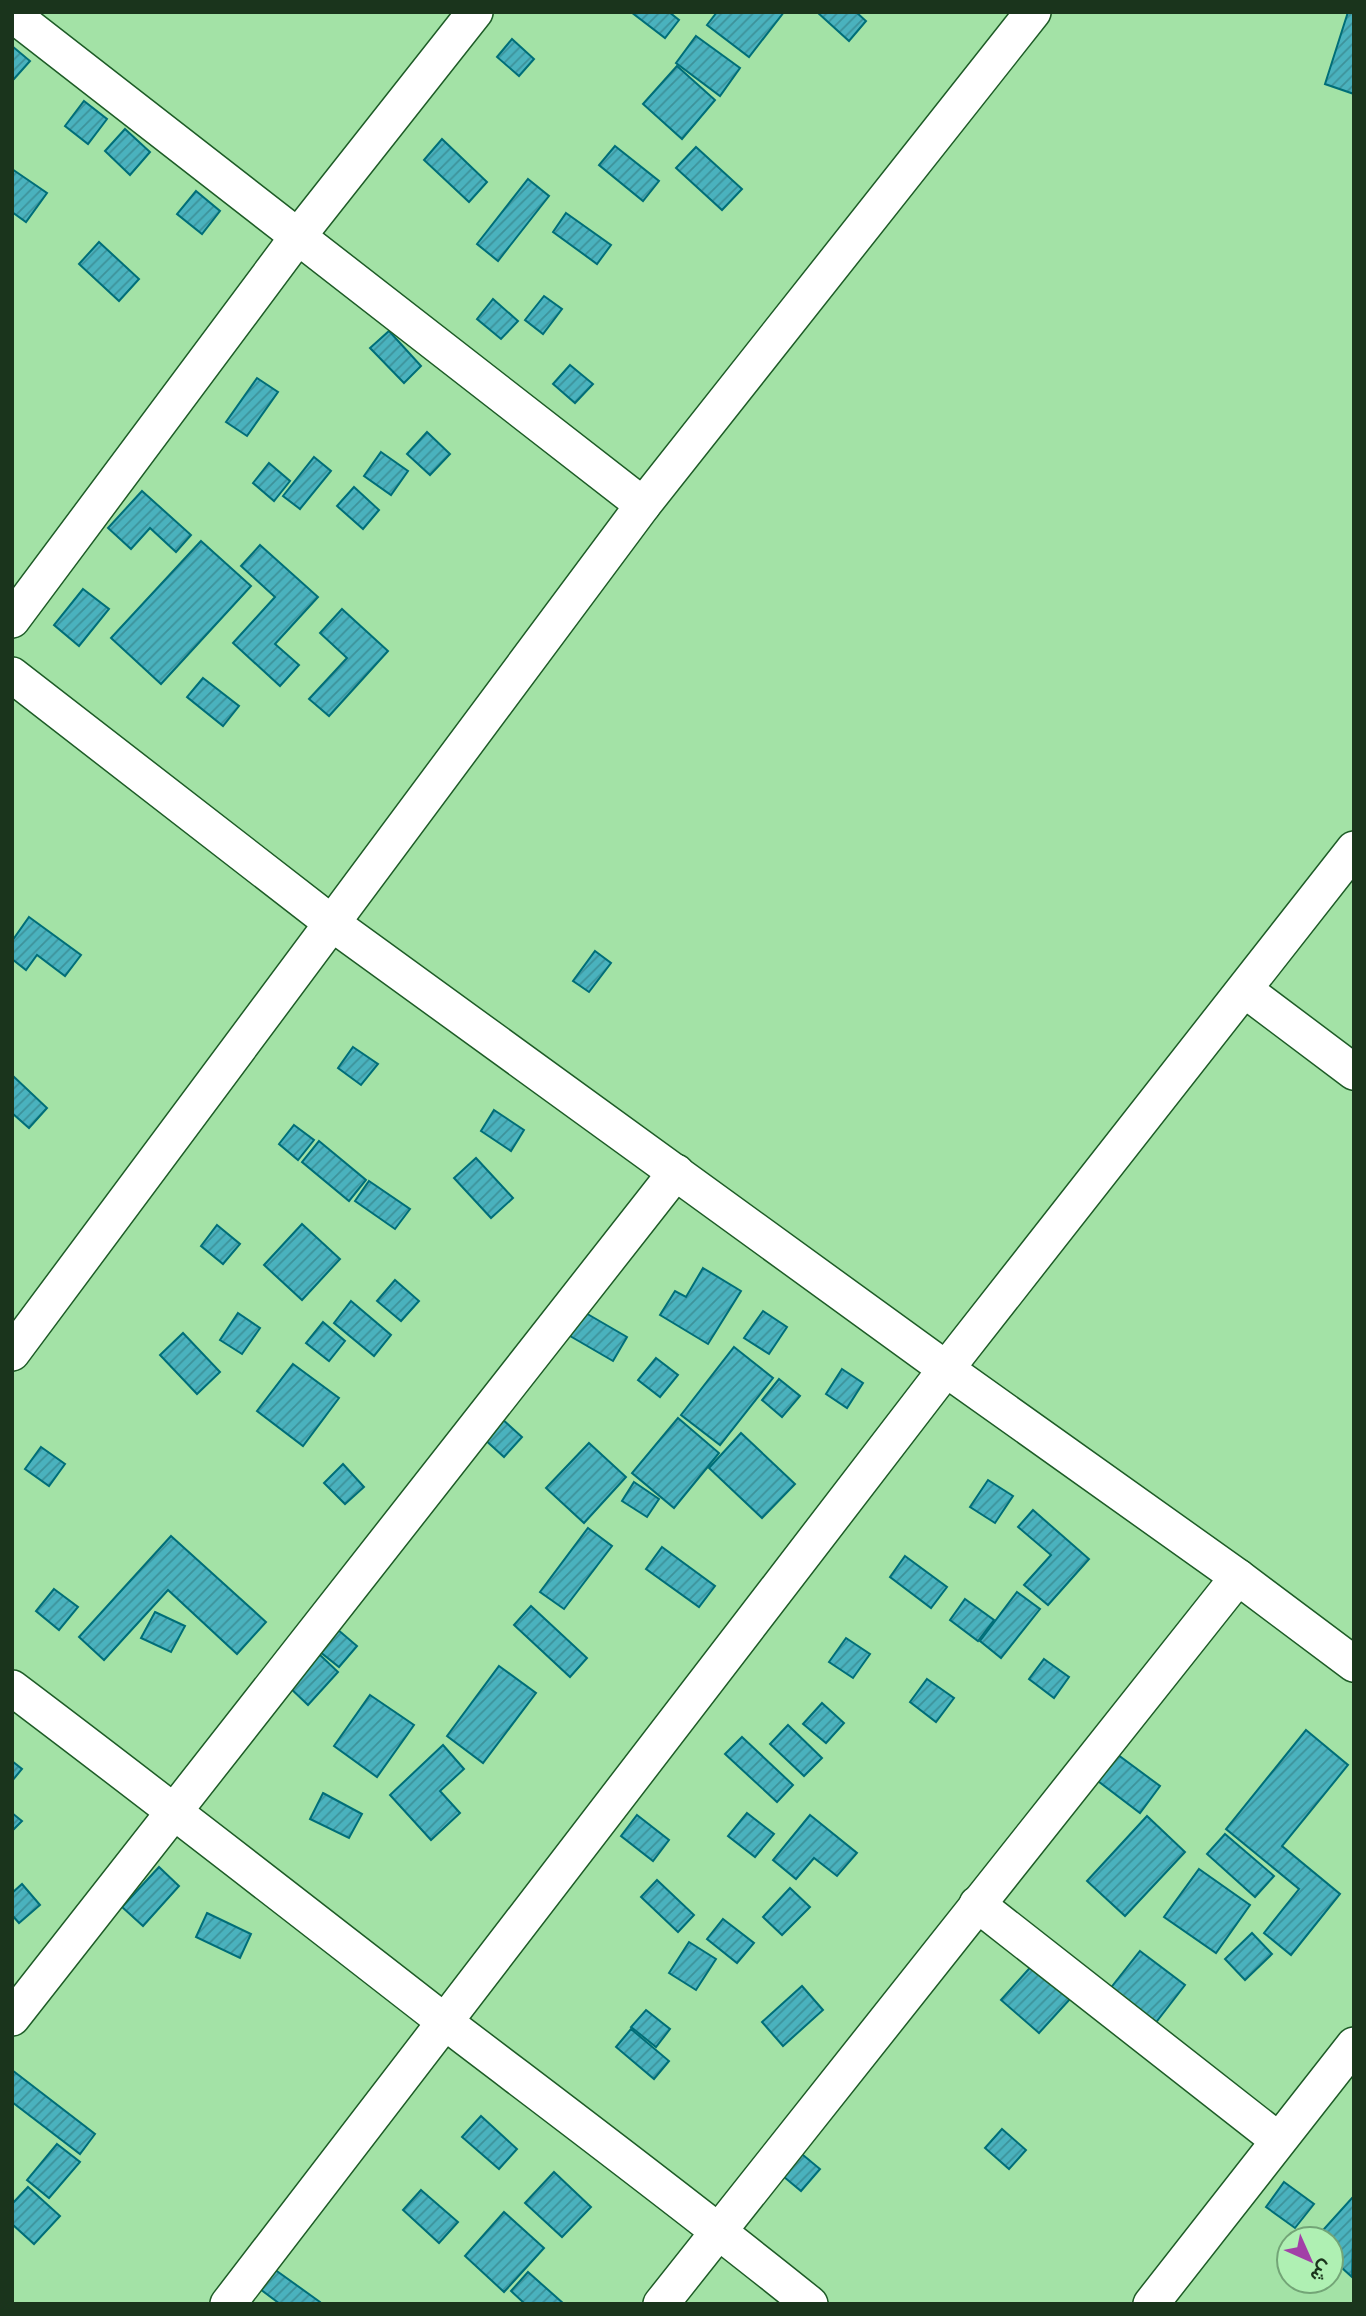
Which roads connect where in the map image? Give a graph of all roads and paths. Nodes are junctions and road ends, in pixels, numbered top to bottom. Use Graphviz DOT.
graph roads {
  1 [pos="475,12"];
  2 [pos="1033,12"];
  3 [pos="12,14"];
  4 [pos="299,236"];
  5 [pos="643,505"];
  6 [pos="12,620"];
  7 [pos="12,675"];
  8 [pos="1354,849"];
  9 [pos="333,924"];
  10 [pos="1245,990"];
  11 [pos="1354,1072"];
  12 [pos="676,1171"];
  13 [pos="12,1353"];
  14 [pos="946,1369"];
  15 [pos="1238,1577"];
  16 [pos="1354,1664"];
  17 [pos="12,1688"];
  18 [pos="174,1810"];
  19 [pos="977,1904"];
  20 [pos="12,2018"];
  21 [pos="444,2021"];
  22 [pos="1354,2045"];
  23 [pos="1278,2140"];
  24 [pos="719,2230"];
  25 [pos="228,2304"];
  26 [pos="661,2304"];
  27 [pos="810,2304"];
  28 [pos="1151,2304"];
  1 -- 4 [label="street"];
  2 -- 5 [label="street"];
  3 -- 4 [label="street"];
  4 -- 5 [label="street"];
  4 -- 6 [label="street"];
  5 -- 9 [label="street"];
  7 -- 9 [label="street"];
  8 -- 10 [label="street"];
  9 -- 12 [label="street"];
  9 -- 13 [label="street"];
  10 -- 11 [label="street"];
  10 -- 14 [label="street"];
  12 -- 14 [label="street"];
  12 -- 18 [label="street"];
  14 -- 15 [label="street"];
  14 -- 21 [label="street"];
  15 -- 16 [label="street"];
  15 -- 19 [label="street"];
  17 -- 18 [label="street"];
  18 -- 20 [label="street"];
  18 -- 21 [label="street"];
  19 -- 23 [label="street"];
  19 -- 24 [label="street"];
  21 -- 24 [label="street"];
  21 -- 25 [label="street"];
  22 -- 23 [label="street"];
  23 -- 28 [label="street"];
  24 -- 26 [label="street"];
  24 -- 27 [label="street"];
}
